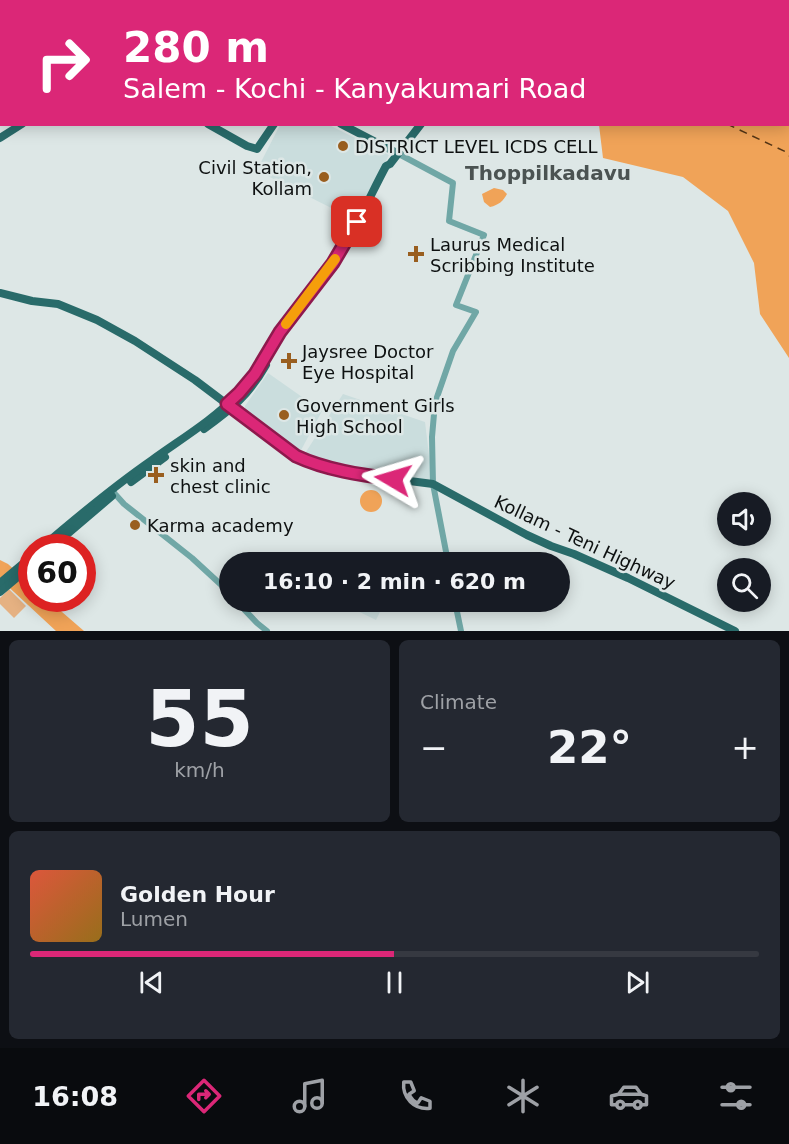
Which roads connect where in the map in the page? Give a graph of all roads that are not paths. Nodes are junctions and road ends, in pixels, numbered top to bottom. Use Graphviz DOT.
graph roads {
  1 [pos="19,126"];
  2 [pos="212,126"];
  3 [pos="273,126"];
  4 [pos="345,126"];
  5 [pos="420,126"];
  6 [pos="0,138"];
  7 [pos="397,153"];
  8 [pos="0,293"];
  9 [pos="230,406"];
  10 [pos="433,484"];
  11 [pos="114,492"];
  12 [pos="61,534"];
  13 [pos="446,552"];
  14 [pos="18,568"];
  15 [pos="18,577"];
  16 [pos="219,582"];
  17 [pos="0,583"];
  18 [pos="0,592"];
  19 [pos="247,612"];
  20 [pos="457,612"];
  21 [pos="267,631"];
  22 [pos="461,631"];
  23 [pos="735,631"];
  1 -- 6 [label="main road"];
  2 -- 3 [label="main road"];
  4 -- 7 [label="main road"];
  5 -- 7 [label="main road"];
  7 -- 9 [label="main road"];
  7 -- 10 [label="street"];
  8 -- 9 [label="main road, Kollam - Teni Highway"];
  9 -- 10 [label="main road, Kollam - Teni Highway"];
  9 -- 11 [label="main road"];
  10 -- 13 [label="street"];
  10 -- 23 [label="main road, Kollam - Teni Highway"];
  11 -- 12 [label="main road"];
  11 -- 16 [label="street"];
  14 -- 17 [label="main road"];
  15 -- 18 [label="main road"];
  19 -- 21 [label="street"];
  20 -- 22 [label="street"];
}
